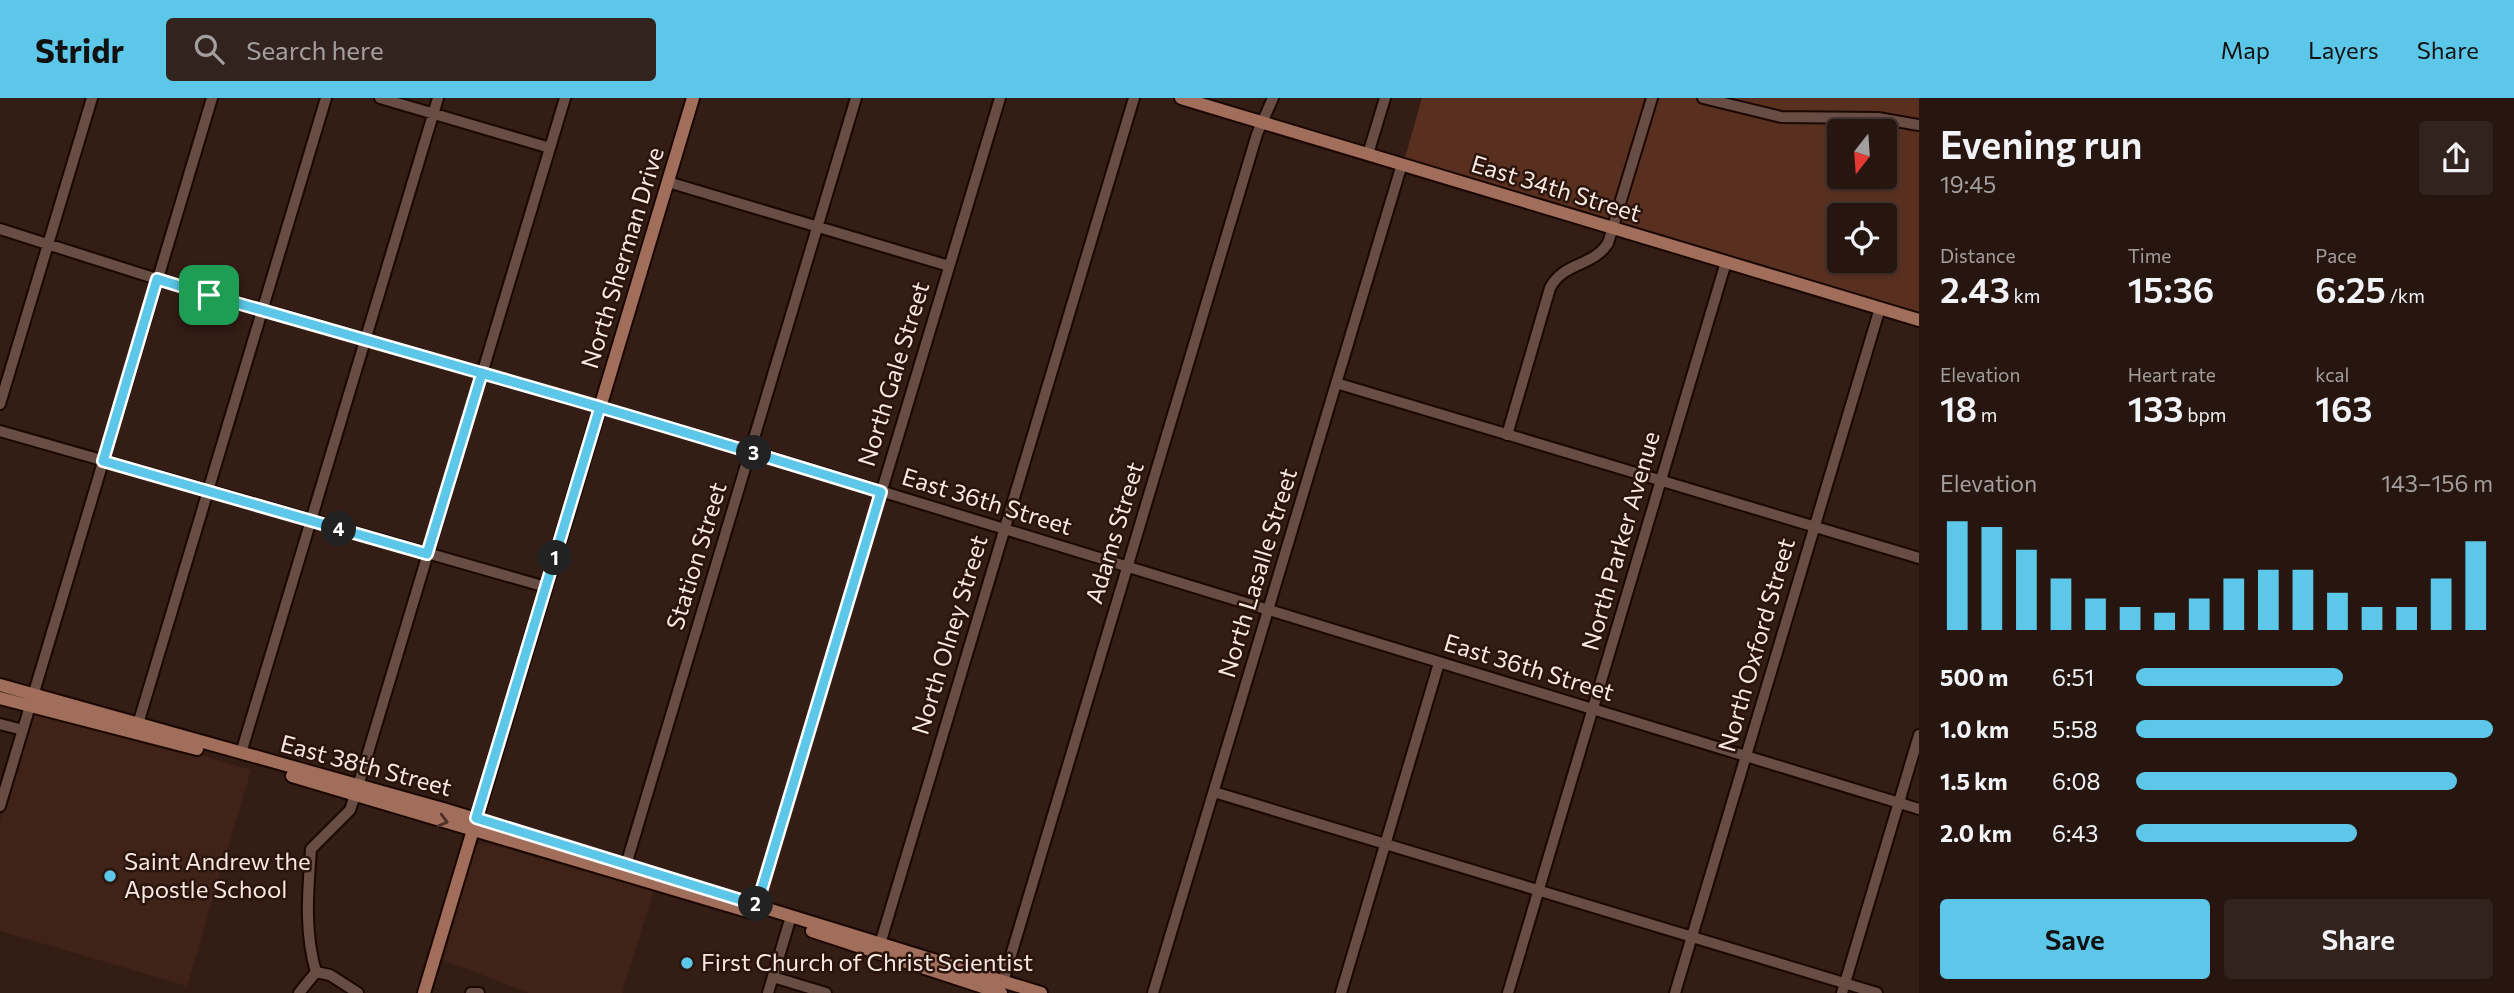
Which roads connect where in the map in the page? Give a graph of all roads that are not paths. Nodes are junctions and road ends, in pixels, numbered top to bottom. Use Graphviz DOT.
graph roads {
  1 [pos="92,98"];
  2 [pos="212,98"];
  3 [pos="326,98"];
  4 [pos="380,98"];
  5 [pos="439,98"];
  6 [pos="565,98"];
  7 [pos="693,98"];
  8 [pos="856,98"];
  9 [pos="1000,98"];
  10 [pos="1134,98"];
  11 [pos="1181,98"];
  12 [pos="1273,98"];
  13 [pos="1385,98"];
  14 [pos="1652,98"];
  15 [pos="1703,98"];
  16 [pos="434,114"];
  17 [pos="1262,122"];
  18 [pos="1919,125"];
  19 [pos="550,148"];
  20 [pos="1368,154"];
  21 [pos="1402,164"];
  22 [pos="668,182"];
  23 [pos="817,227"];
  24 [pos="1613,228"];
  25 [pos="0,229"];
  26 [pos="48,243"];
  27 [pos="1726,262"];
  28 [pos="948,266"];
  29 [pos="157,279"];
  30 [pos="1880,308"];
  31 [pos="262,310"];
  32 [pos="1919,320"];
  33 [pos="366,339"];
  34 [pos="482,373"];
  35 [pos="1336,383"];
  36 [pos="0,404"];
  37 [pos="600,407"];
  38 [pos="0,431"];
  39 [pos="1507,435"];
  40 [pos="750,452"];
  41 [pos="103,461"];
  42 [pos="1661,481"];
  43 [pos="207,491"];
  44 [pos="881,492"];
  45 [pos="311,521"];
  46 [pos="1814,527"];
  47 [pos="1003,530"];
  48 [pos="427,554"];
  49 [pos="1919,558"];
  50 [pos="1128,566"];
  51 [pos="546,587"];
  52 [pos="1268,610"];
  53 [pos="1439,663"];
  54 [pos="0,685"];
  55 [pos="0,698"];
  56 [pos="32,701"];
  57 [pos="1594,710"];
  58 [pos="0,724"];
  59 [pos="138,724"];
  60 [pos="23,730"];
  61 [pos="1919,735"];
  62 [pos="241,753"];
  63 [pos="1746,756"];
  64 [pos="356,790"];
  65 [pos="1214,792"];
  66 [pos="1899,803"];
  67 [pos="0,806"];
  68 [pos="1919,809"];
  69 [pos="474,824"];
  70 [pos="1385,844"];
  71 [pos="625,864"];
  72 [pos="1539,892"];
  73 [pos="757,905"];
  74 [pos="789,923"];
  75 [pos="1692,937"];
  76 [pos="880,944"];
  77 [pos="316,972"];
  78 [pos="773,977"];
  79 [pos="1843,988"];
  80 [pos="998,990"];
  81 [pos="299,993"];
  82 [pos="358,993"];
  83 [pos="424,993"];
  84 [pos="471,993"];
  85 [pos="479,993"];
  86 [pos="768,993"];
  87 [pos="827,993"];
  88 [pos="1041,993"];
  89 [pos="1153,993"];
  90 [pos="1340,993"];
  91 [pos="1508,993"];
  92 [pos="1675,993"];
  93 [pos="1877,993"];
  1 -- 26 [label="street"];
  2 -- 29 [label="street"];
  3 -- 31 [label="street"];
  4 -- 16 [label="street"];
  5 -- 16 [label="street"];
  6 -- 19 [label="street"];
  7 -- 22 [label="main road, North Sherman Drive"];
  8 -- 23 [label="street, Station Street"];
  9 -- 28 [label="street, North Gale Street"];
  10 -- 47 [label="street, North Olney Street"];
  11 -- 17 [label="main road, East 34th Street"];
  12 -- 17 [label="street, Adams Street"];
  13 -- 20 [label="street"];
  14 -- 24 [label="street"];
  15 -- 18 [label="street"];
  16 -- 19 [label="street"];
  16 -- 33 [label="street"];
  17 -- 20 [label="main road, East 34th Street"];
  17 -- 50 [label="street, Adams Street"];
  19 -- 34 [label="street"];
  20 -- 21 [label="main road, East 34th Street"];
  21 -- 24 [label="main road, East 34th Street"];
  21 -- 35 [label="street, North Lasalle Street"];
  22 -- 23 [label="street"];
  22 -- 37 [label="main road, North Sherman Drive"];
  23 -- 28 [label="street"];
  23 -- 40 [label="street, Station Street"];
  24 -- 27 [label="main road, East 34th Street"];
  24 -- 39 [label="street"];
  25 -- 26 [label="street, East 36th Street"];
  26 -- 29 [label="street, East 36th Street"];
  26 -- 36 [label="street"];
  27 -- 30 [label="main road, East 34th Street"];
  27 -- 42 [label="street, North Parker Avenue"];
  28 -- 44 [label="street, North Gale Street"];
  29 -- 31 [label="street, East 36th Street"];
  29 -- 41 [label="street"];
  30 -- 32 [label="main road, East 34th Street"];
  30 -- 46 [label="street, North Oxford Street"];
  31 -- 33 [label="street, East 36th Street"];
  31 -- 43 [label="street"];
  33 -- 34 [label="street, East 36th Street"];
  33 -- 45 [label="street"];
  34 -- 37 [label="street, East 36th Street"];
  34 -- 48 [label="street"];
  35 -- 39 [label="street"];
  35 -- 52 [label="street, North Lasalle Street"];
  37 -- 40 [label="street, East 36th Street"];
  37 -- 51 [label="main road, North Sherman Drive"];
  38 -- 41 [label="street"];
  39 -- 42 [label="street"];
  40 -- 44 [label="street, East 36th Street"];
  40 -- 71 [label="street, Station Street"];
  41 -- 43 [label="street"];
  41 -- 56 [label="street"];
  42 -- 46 [label="street"];
  42 -- 57 [label="street, North Parker Avenue"];
  43 -- 45 [label="street"];
  43 -- 59 [label="street"];
  44 -- 47 [label="street, East 36th Street"];
  44 -- 73 [label="street, North Gale Street"];
  45 -- 48 [label="street"];
  45 -- 62 [label="street"];
  46 -- 49 [label="street"];
  46 -- 63 [label="street, North Oxford Street"];
  47 -- 50 [label="street, East 36th Street"];
  47 -- 76 [label="street, North Olney Street"];
  48 -- 51 [label="street"];
  48 -- 64 [label="street"];
  50 -- 52 [label="street, East 36th Street"];
  50 -- 80 [label="street, Adams Street"];
  51 -- 69 [label="main road, North Sherman Drive"];
  52 -- 53 [label="street, East 36th Street"];
  52 -- 65 [label="street, North Lasalle Street"];
  53 -- 57 [label="street, East 36th Street"];
  53 -- 70 [label="street"];
  54 -- 56 [label="main road, East 38th Street"];
  55 -- 56 [label="main road, East 38th Street"];
  56 -- 59 [label="main road, East 38th Street"];
  56 -- 60 [label="street"];
  56 -- 64 [label="main road, East 38th Street"];
  57 -- 63 [label="street, East 36th Street"];
  57 -- 72 [label="street, North Parker Avenue"];
  58 -- 60 [label="street"];
  59 -- 62 [label="main road, East 38th Street"];
  60 -- 67 [label="street"];
  61 -- 66 [label="street"];
  62 -- 64 [label="main road, East 38th Street"];
  63 -- 66 [label="street, East 36th Street"];
  63 -- 75 [label="street, North Oxford Street"];
  64 -- 69 [label="main road, East 38th Street"];
  64 -- 77 [label="street"];
  65 -- 70 [label="street"];
  65 -- 89 [label="street, North Lasalle Street"];
  66 -- 68 [label="street, East 36th Street"];
  66 -- 79 [label="street"];
  69 -- 71 [label="main road, East 38th Street"];
  69 -- 74 [label="main road, East 38th Street"];
  69 -- 83 [label="main road, North Sherman Drive"];
  70 -- 72 [label="street"];
  70 -- 90 [label="street"];
  71 -- 73 [label="main road, East 38th Street"];
  72 -- 75 [label="street"];
  72 -- 91 [label="street, North Parker Avenue"];
  73 -- 76 [label="main road, East 38th Street"];
  74 -- 78 [label="street"];
  74 -- 80 [label="main road, East 38th Street"];
  75 -- 79 [label="street"];
  75 -- 92 [label="street, North Oxford Street"];
  76 -- 80 [label="main road, East 38th Street"];
  77 -- 81 [label="street"];
  77 -- 82 [label="street"];
  78 -- 86 [label="street"];
  78 -- 87 [label="street"];
  79 -- 93 [label="street"];
  80 -- 88 [label="main road, East 38th Street"];
  84 -- 85 [label="street"];
}
